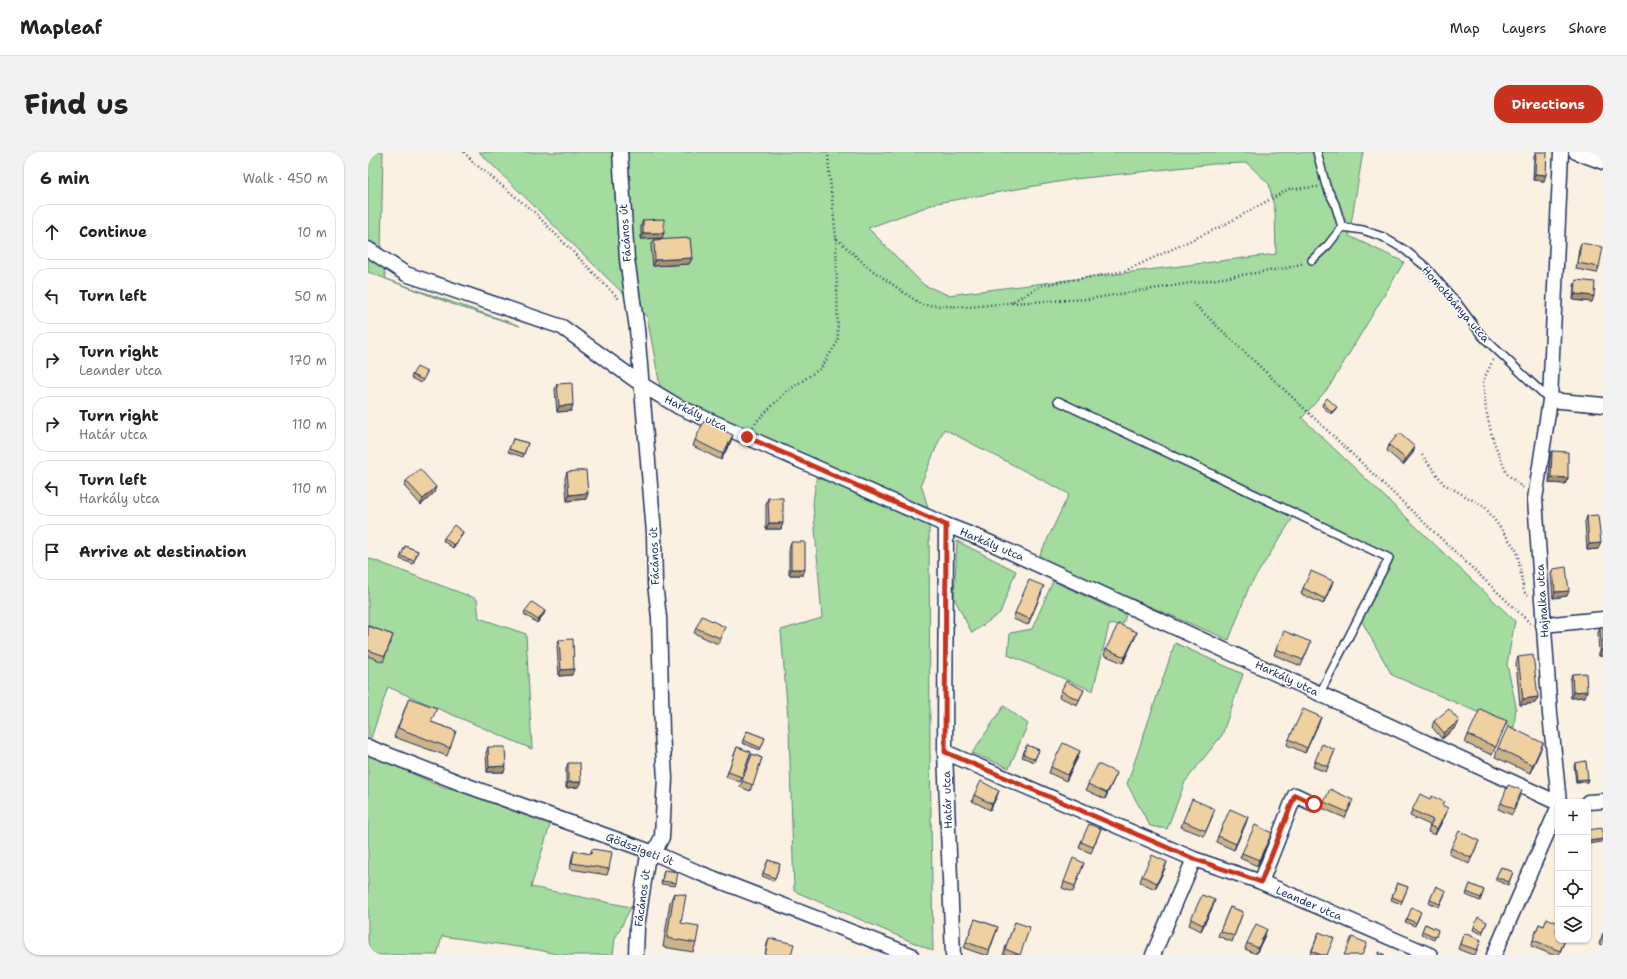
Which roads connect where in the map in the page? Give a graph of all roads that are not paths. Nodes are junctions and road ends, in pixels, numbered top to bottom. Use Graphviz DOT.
graph roads {
  1 [pos="620,152"];
  2 [pos="1317,152"];
  3 [pos="1561,152"];
  4 [pos="1576,152"];
  5 [pos="1603,162"];
  6 [pos="1342,227"];
  7 [pos="368,249"];
  8 [pos="1312,260"];
  9 [pos="641,384"];
  10 [pos="1550,400"];
  11 [pos="1058,401"];
  12 [pos="1603,405"];
  13 [pos="946,525"];
  14 [pos="1603,619"];
  15 [pos="1543,630"];
  16 [pos="1320,693"];
  17 [pos="368,747"];
  18 [pos="945,752"];
  19 [pos="1559,799"];
  20 [pos="1555,801"];
  21 [pos="1603,801"];
  22 [pos="1591,802"];
  23 [pos="1314,804"];
  24 [pos="1555,815"];
  25 [pos="654,853"];
  26 [pos="1194,859"];
  27 [pos="1261,882"];
  28 [pos="637,927"];
  29 [pos="881,950"];
  30 [pos="626,955"];
  31 [pos="636,955"];
  32 [pos="911,955"];
  33 [pos="954,955"];
  34 [pos="1153,955"];
  35 [pos="1430,955"];
  36 [pos="1494,955"];
  1 -- 9 [label="street, Fácános út"];
  2 -- 6 [label="lane"];
  3 -- 10 [label="street, Hajnalka utca"];
  4 -- 5 [label="street"];
  6 -- 8 [label="lane"];
  6 -- 10 [label="lane, Homokbánya utca"];
  7 -- 9 [label="street, Harkály utca"];
  9 -- 13 [label="street, Harkály utca"];
  9 -- 25 [label="street, Fácános út"];
  10 -- 12 [label="street"];
  10 -- 15 [label="street, Hajnalka utca"];
  11 -- 16 [label="lane"];
  13 -- 16 [label="street, Harkály utca"];
  13 -- 18 [label="street, Határ utca"];
  14 -- 15 [label="street"];
  15 -- 19 [label="street, Hajnalka utca"];
  16 -- 20 [label="street, Harkály utca"];
  17 -- 25 [label="street, Gödszigeti út"];
  18 -- 26 [label="street, Leander utca"];
  18 -- 33 [label="street, Határ utca"];
  21 -- 22 [label="street"];
  23 -- 27 [label="street"];
  24 -- 36 [label="street"];
  25 -- 28 [label="street, Fácános út"];
  25 -- 29 [label="street, Gödszigeti út"];
  26 -- 27 [label="street, Leander utca"];
  26 -- 34 [label="street"];
  27 -- 35 [label="street, Leander utca"];
  28 -- 30 [label="street"];
  28 -- 31 [label="street, Fácános út"];
  29 -- 32 [label="street, Gödszigeti út"];
}
